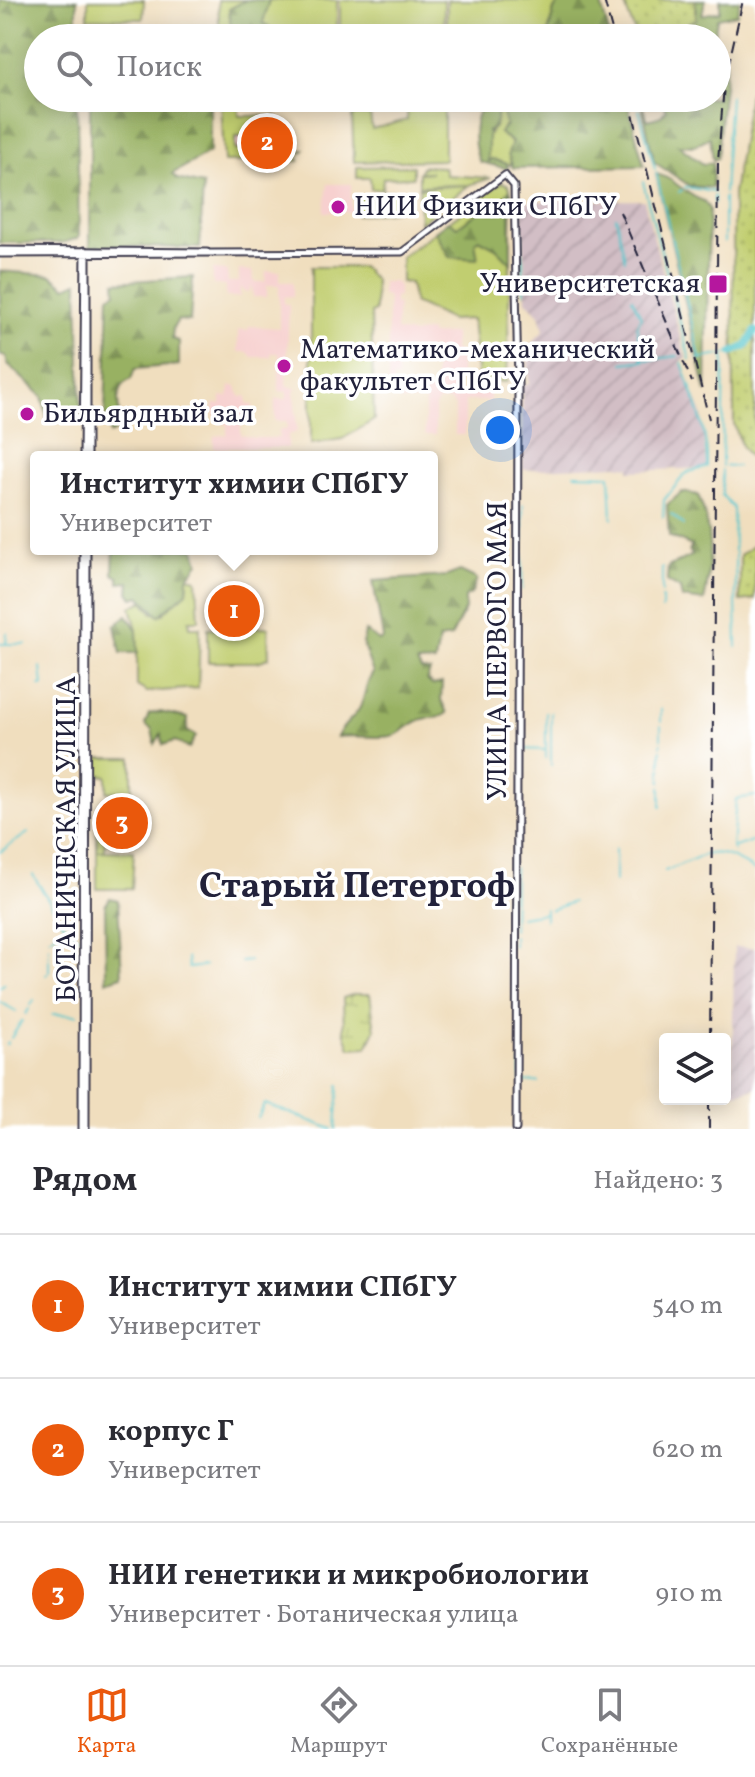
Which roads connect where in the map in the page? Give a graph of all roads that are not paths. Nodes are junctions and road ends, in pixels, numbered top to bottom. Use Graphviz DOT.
graph roads {
  1 [pos="0,252"];
  2 [pos="85,253"];
  3 [pos="85,451"];
  4 [pos="85,555"];
  5 [pos="84,1129"];
  6 [pos="516,1129"];
  1 -- 2 [label="street"];
  2 -- 3 [label="street"];
  2 -- 6 [label="street, УЛИЦА ПЕРВОГО МАЯ"];
  4 -- 5 [label="street, БОТАНИЧЕСКАЯ УЛИЦА"];
}
